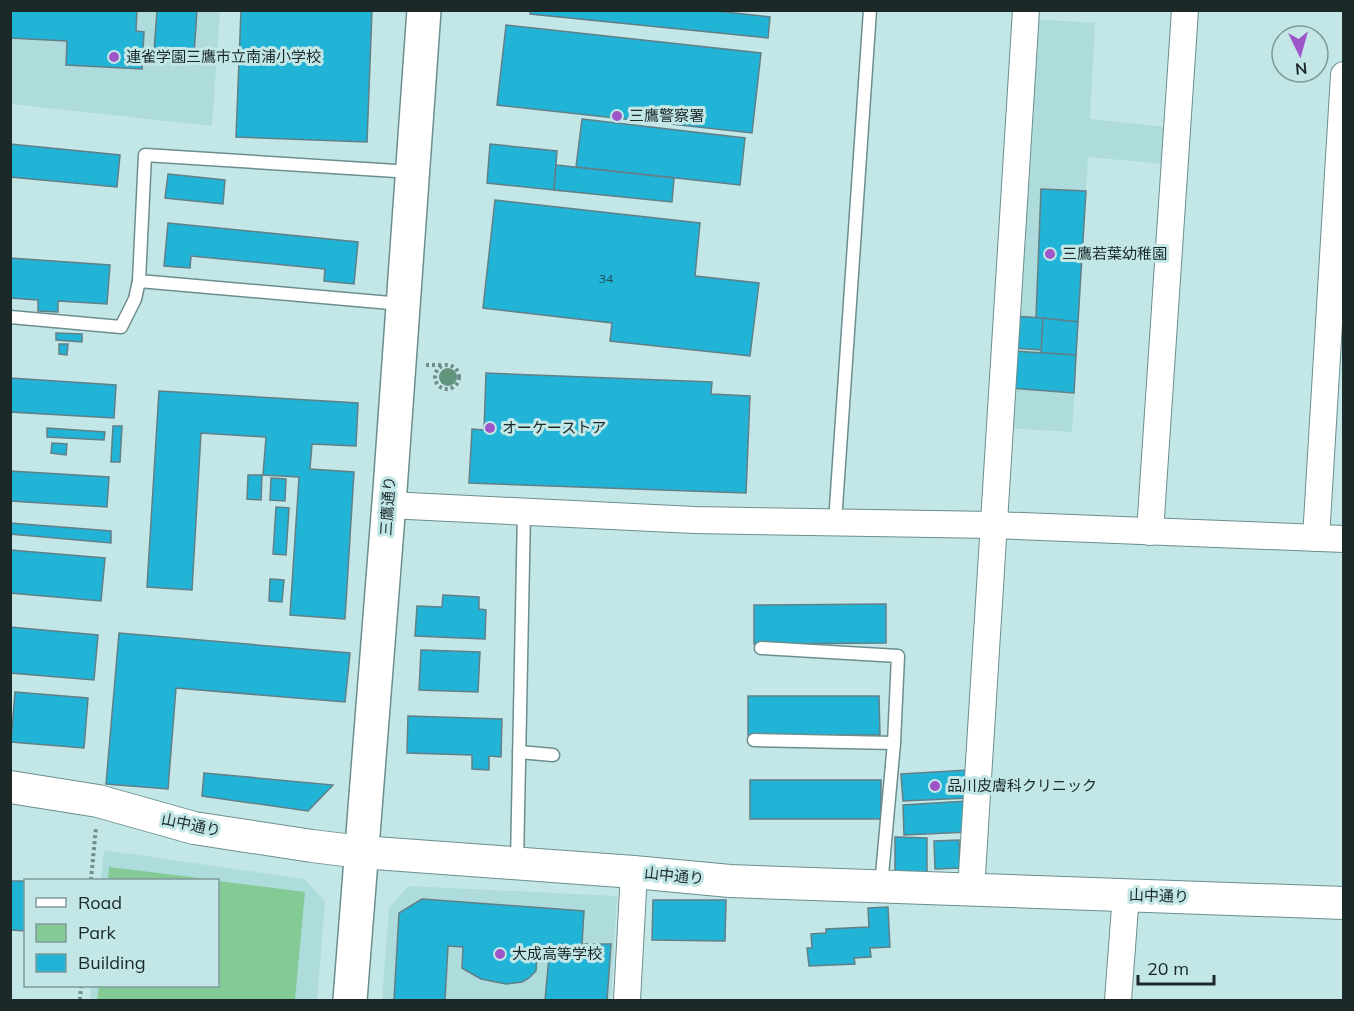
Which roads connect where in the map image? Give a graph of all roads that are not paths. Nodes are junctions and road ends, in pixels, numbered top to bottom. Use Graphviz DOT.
graph roads {
  1 [pos="424,10"];
  2 [pos="870,10"];
  3 [pos="1026,10"];
  4 [pos="1185,10"];
  5 [pos="1344,75"];
  6 [pos="412,172"];
  7 [pos="139,281"];
  8 [pos="403,304"];
  9 [pos="10,317"];
  10 [pos="388,505"];
  11 [pos="524,511"];
  12 [pos="835,522"];
  13 [pos="993,525"];
  14 [pos="1150,532"];
  15 [pos="1316,538"];
  16 [pos="1344,539"];
  17 [pos="761,648"];
  18 [pos="754,740"];
  19 [pos="894,743"];
  20 [pos="519,752"];
  21 [pos="553,755"];
  22 [pos="10,787"];
  23 [pos="361,852"];
  24 [pos="517,864"];
  25 [pos="634,872"];
  26 [pos="883,886"];
  27 [pos="971,890"];
  28 [pos="1126,894"];
  29 [pos="1344,903"];
  30 [pos="350,1000"];
  31 [pos="627,1000"];
  32 [pos="1118,1000"];
  1 -- 6 [label="main road, 三鷹通り"];
  2 -- 12 [label="lane"];
  3 -- 13 [label="street"];
  4 -- 14 [label="street"];
  5 -- 15 [label="street"];
  6 -- 7 [label="lane"];
  6 -- 8 [label="main road, 三鷹通り"];
  7 -- 8 [label="lane"];
  7 -- 9 [label="lane"];
  8 -- 10 [label="main road, 三鷹通り"];
  10 -- 11 [label="street"];
  10 -- 23 [label="main road, 三鷹通り"];
  11 -- 12 [label="street"];
  11 -- 20 [label="lane"];
  12 -- 13 [label="street"];
  13 -- 14 [label="street"];
  13 -- 27 [label="street"];
  14 -- 15 [label="street"];
  15 -- 16 [label="street"];
  17 -- 19 [label="lane"];
  18 -- 19 [label="lane"];
  19 -- 26 [label="lane"];
  20 -- 21 [label="lane"];
  20 -- 24 [label="lane"];
  22 -- 23 [label="street, 山中通り"];
  23 -- 24 [label="street, 山中通り"];
  23 -- 30 [label="main road, 三鷹通り"];
  24 -- 25 [label="street, 山中通り"];
  25 -- 26 [label="street, 山中通り"];
  25 -- 31 [label="street"];
  26 -- 27 [label="street, 山中通り"];
  27 -- 28 [label="street, 山中通り"];
  28 -- 29 [label="street, 山中通り"];
  28 -- 32 [label="street"];
}
